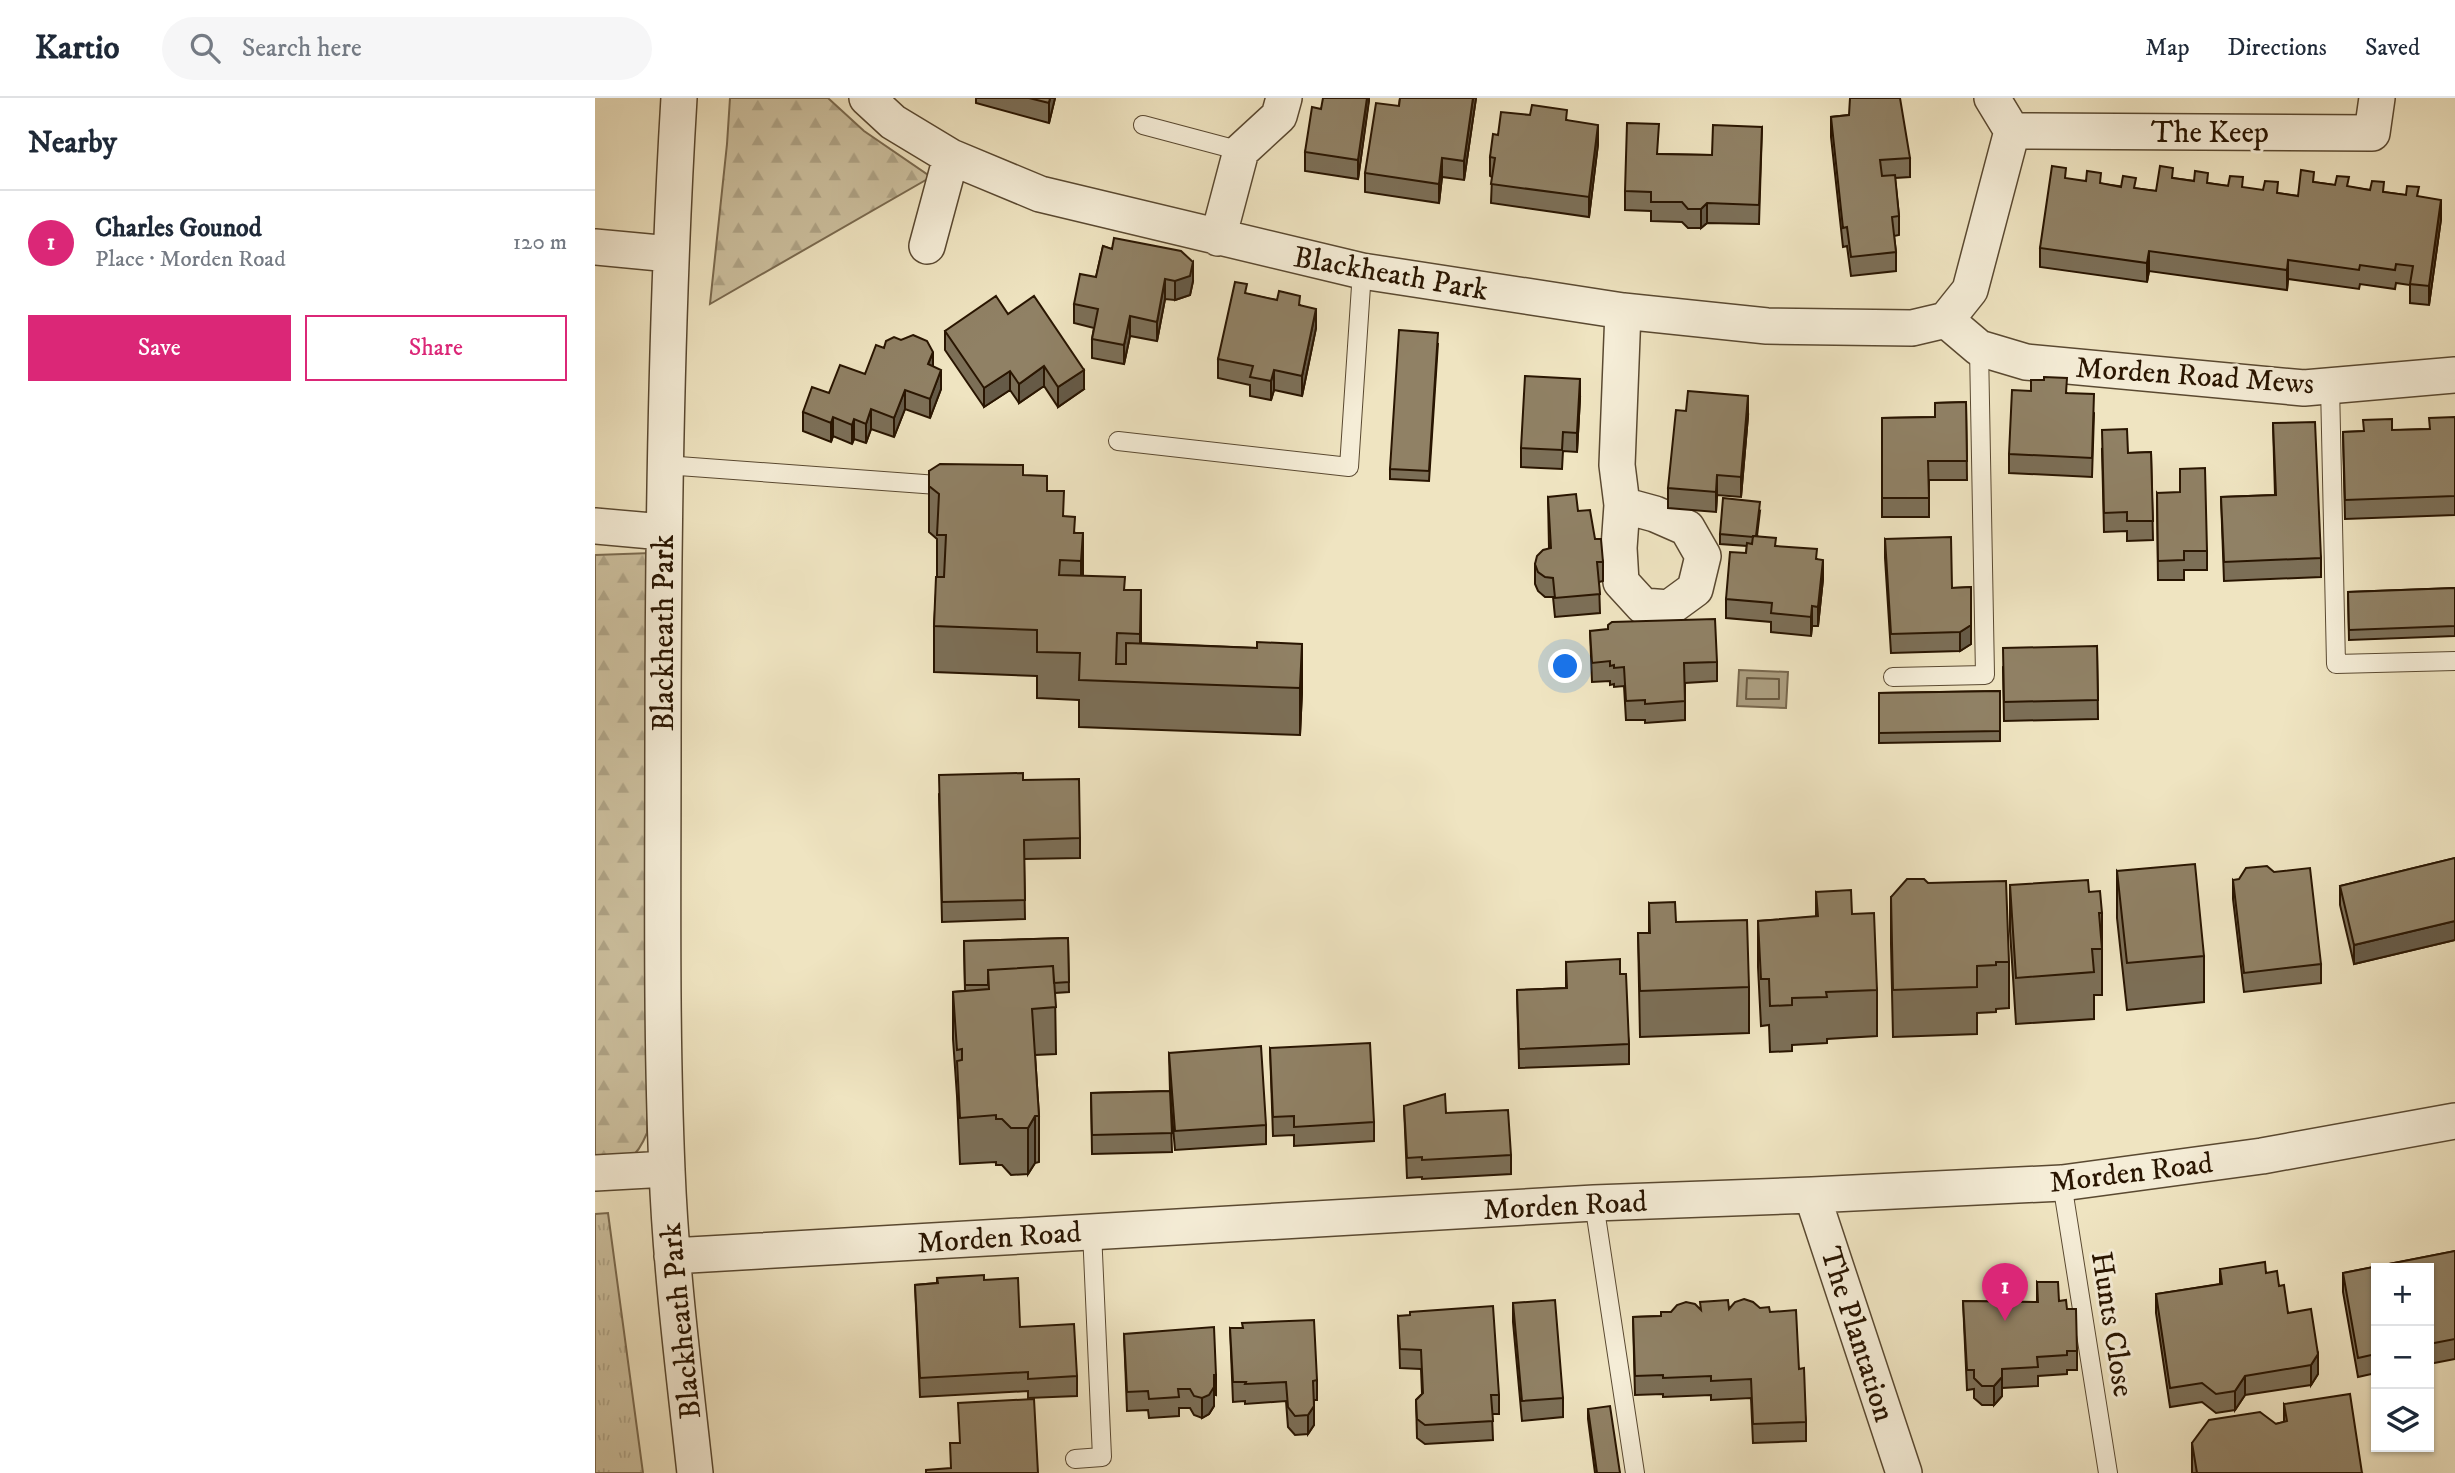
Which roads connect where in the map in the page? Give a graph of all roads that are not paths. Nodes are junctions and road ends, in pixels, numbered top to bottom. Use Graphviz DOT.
graph roads {
  1 [pos="679,98"];
  2 [pos="867,98"];
  3 [pos="1284,98"];
  4 [pos="1992,98"];
  5 [pos="2377,98"];
  6 [pos="1143,125"];
  7 [pos="2013,131"];
  8 [pos="1241,151"];
  9 [pos="951,158"];
  10 [pos="1218,238"];
  11 [pos="927,246"];
  12 [pos="595,247"];
  13 [pos="670,254"];
  14 [pos="1362,271"];
  15 [pos="1623,311"];
  16 [pos="1946,320"];
  17 [pos="1979,348"];
  18 [pos="2455,375"];
  19 [pos="2330,385"];
  20 [pos="1118,442"];
  21 [pos="665,465"];
  22 [pos="968,487"];
  23 [pos="1622,505"];
  24 [pos="595,526"];
  25 [pos="663,532"];
  26 [pos="2455,662"];
  27 [pos="1893,677"];
  28 [pos="2455,1121"];
  29 [pos="667,1169"];
  30 [pos="595,1173"];
  31 [pos="2062,1183"];
  32 [pos="1812,1195"];
  33 [pos="1594,1203"];
  34 [pos="1092,1231"];
  35 [pos="672,1256"];
  36 [pos="1075,1460"];
  37 [pos="695,1473"];
  38 [pos="1635,1473"];
  39 [pos="1904,1473"];
  40 [pos="2108,1473"];
  1 -- 13 [label="street, Blackheath Park"];
  2 -- 9 [label="street, Blackheath Park"];
  3 -- 8 [label="street"];
  4 -- 7 [label="street"];
  5 -- 7 [label="street, The Keep"];
  6 -- 8 [label="lane"];
  7 -- 16 [label="street"];
  8 -- 10 [label="street"];
  9 -- 10 [label="street, Blackheath Park"];
  9 -- 11 [label="street"];
  10 -- 14 [label="street, Blackheath Park"];
  12 -- 13 [label="street"];
  13 -- 21 [label="street, Blackheath Park"];
  14 -- 15 [label="street, Blackheath Park"];
  14 -- 20 [label="lane"];
  15 -- 16 [label="street, Blackheath Park"];
  15 -- 23 [label="street"];
  16 -- 17 [label="street, Morden Road Mews"];
  17 -- 19 [label="street, Morden Road Mews"];
  17 -- 27 [label="lane"];
  18 -- 19 [label="street, Morden Road Mews"];
  19 -- 26 [label="lane"];
  21 -- 22 [label="lane"];
  21 -- 25 [label="street, Blackheath Park"];
  24 -- 25 [label="street"];
  25 -- 29 [label="street, Blackheath Park"];
  28 -- 31 [label="street, Morden Road"];
  29 -- 30 [label="street"];
  29 -- 35 [label="street, Blackheath Park"];
  31 -- 32 [label="street, Morden Road"];
  31 -- 40 [label="lane, Hunts Close"];
  32 -- 33 [label="street, Morden Road"];
  32 -- 39 [label="street, The Plantation"];
  33 -- 34 [label="street, Morden Road"];
  33 -- 38 [label="lane"];
  34 -- 35 [label="street, Morden Road"];
  34 -- 36 [label="lane"];
  35 -- 37 [label="street, Blackheath Park"];
}
